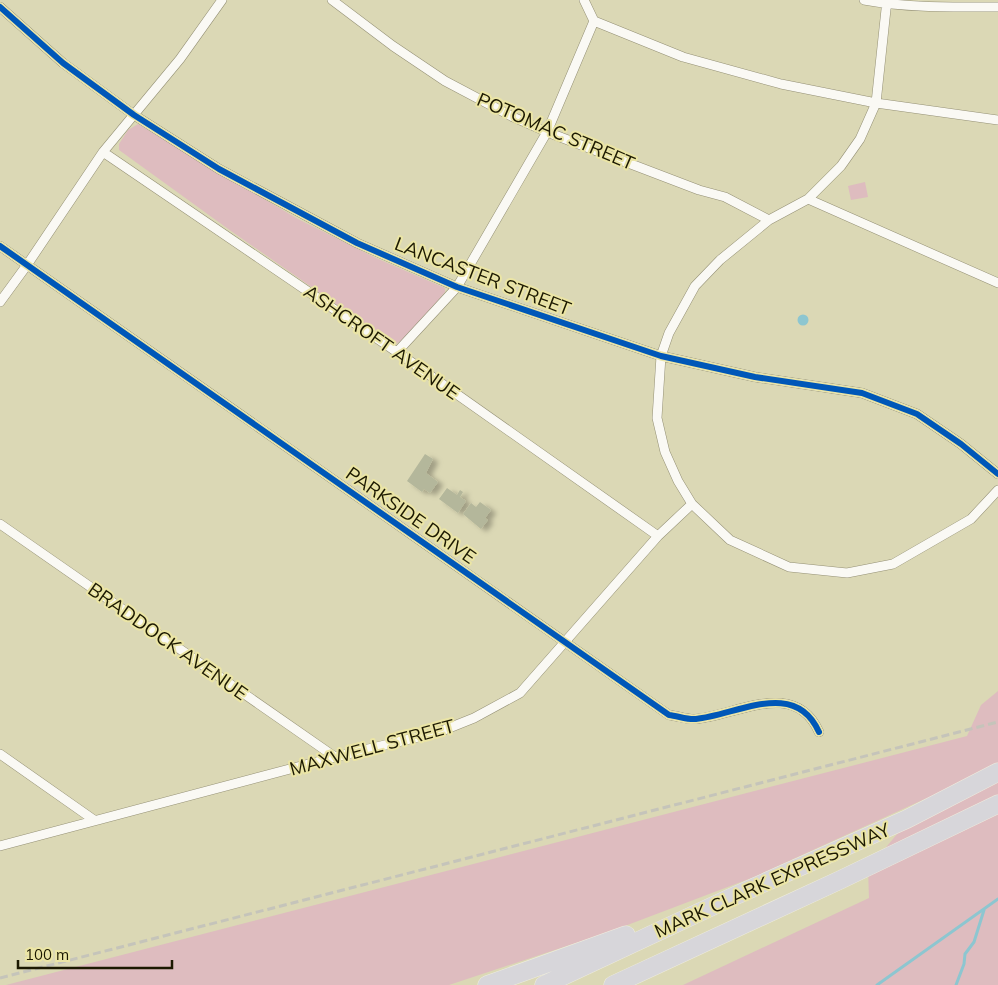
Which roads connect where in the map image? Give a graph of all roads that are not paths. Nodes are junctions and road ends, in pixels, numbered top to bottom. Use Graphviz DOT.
graph roads {
  1 [pos="222,0"];
  2 [pos="332,0"];
  3 [pos="584,0"];
  4 [pos="864,0"];
  5 [pos="887,2"];
  6 [pos="0,7"];
  7 [pos="998,7"];
  8 [pos="594,21"];
  9 [pos="876,103"];
  10 [pos="134,115"];
  11 [pos="998,120"];
  12 [pos="548,132"];
  13 [pos="103,152"];
  14 [pos="808,199"];
  15 [pos="769,220"];
  16 [pos="0,246"];
  17 [pos="27,265"];
  18 [pos="998,283"];
  19 [pos="458,287"];
  20 [pos="0,302"];
  21 [pos="397,352"];
  22 [pos="661,356"];
  23 [pos="998,474"];
  24 [pos="998,490"];
  25 [pos="692,504"];
  26 [pos="0,524"];
  27 [pos="658,536"];
  28 [pos="565,642"];
  29 [pos="818,732"];
  30 [pos="0,754"];
  31 [pos="335,757"];
  32 [pos="998,772"];
  33 [pos="998,804"];
  34 [pos="94,820"];
  35 [pos="0,846"];
  36 [pos="730,898"];
  37 [pos="777,909"];
  38 [pos="487,985"];
  39 [pos="544,985"];
  40 [pos="613,985"];
  41 [pos="640,985"];
  1 -- 10 [label="street"];
  2 -- 12 [label="street, POTOMAC STREET"];
  3 -- 8 [label="street"];
  4 -- 5 [label="street"];
  5 -- 7 [label="street"];
  5 -- 9 [label="street"];
  6 -- 10 [label="street, LANCASTER STREET"];
  8 -- 9 [label="street"];
  8 -- 12 [label="street"];
  9 -- 11 [label="street"];
  9 -- 14 [label="street"];
  10 -- 13 [label="street"];
  10 -- 19 [label="street, LANCASTER STREET"];
  12 -- 15 [label="street, POTOMAC STREET"];
  12 -- 19 [label="street"];
  13 -- 17 [label="street"];
  13 -- 21 [label="street, ASHCROFT AVENUE"];
  14 -- 15 [label="street"];
  14 -- 18 [label="street"];
  15 -- 22 [label="street"];
  16 -- 17 [label="street, PARKSIDE DRIVE"];
  17 -- 20 [label="street"];
  17 -- 28 [label="street, PARKSIDE DRIVE"];
  19 -- 21 [label="street"];
  19 -- 22 [label="street, LANCASTER STREET"];
  21 -- 27 [label="street, ASHCROFT AVENUE"];
  22 -- 23 [label="street, LANCASTER STREET"];
  22 -- 25 [label="street"];
  24 -- 25 [label="street"];
  25 -- 27 [label="street, MAXWELL STREET"];
  26 -- 31 [label="street, BRADDOCK AVENUE"];
  27 -- 28 [label="street, MAXWELL STREET"];
  28 -- 29 [label="street, PARKSIDE DRIVE"];
  28 -- 31 [label="street, MAXWELL STREET"];
  30 -- 34 [label="street"];
  31 -- 34 [label="street, MAXWELL STREET"];
  32 -- 36 [label="highway, MARK CLARK EXPRESSWAY"];
  33 -- 37 [label="highway, MARK CLARK EXPRESSWAY"];
  34 -- 35 [label="street, MAXWELL STREET"];
  36 -- 38 [label="highway"];
  36 -- 39 [label="highway, MARK CLARK EXPRESSWAY"];
  37 -- 40 [label="highway, MARK CLARK EXPRESSWAY"];
  37 -- 41 [label="highway"];
}
